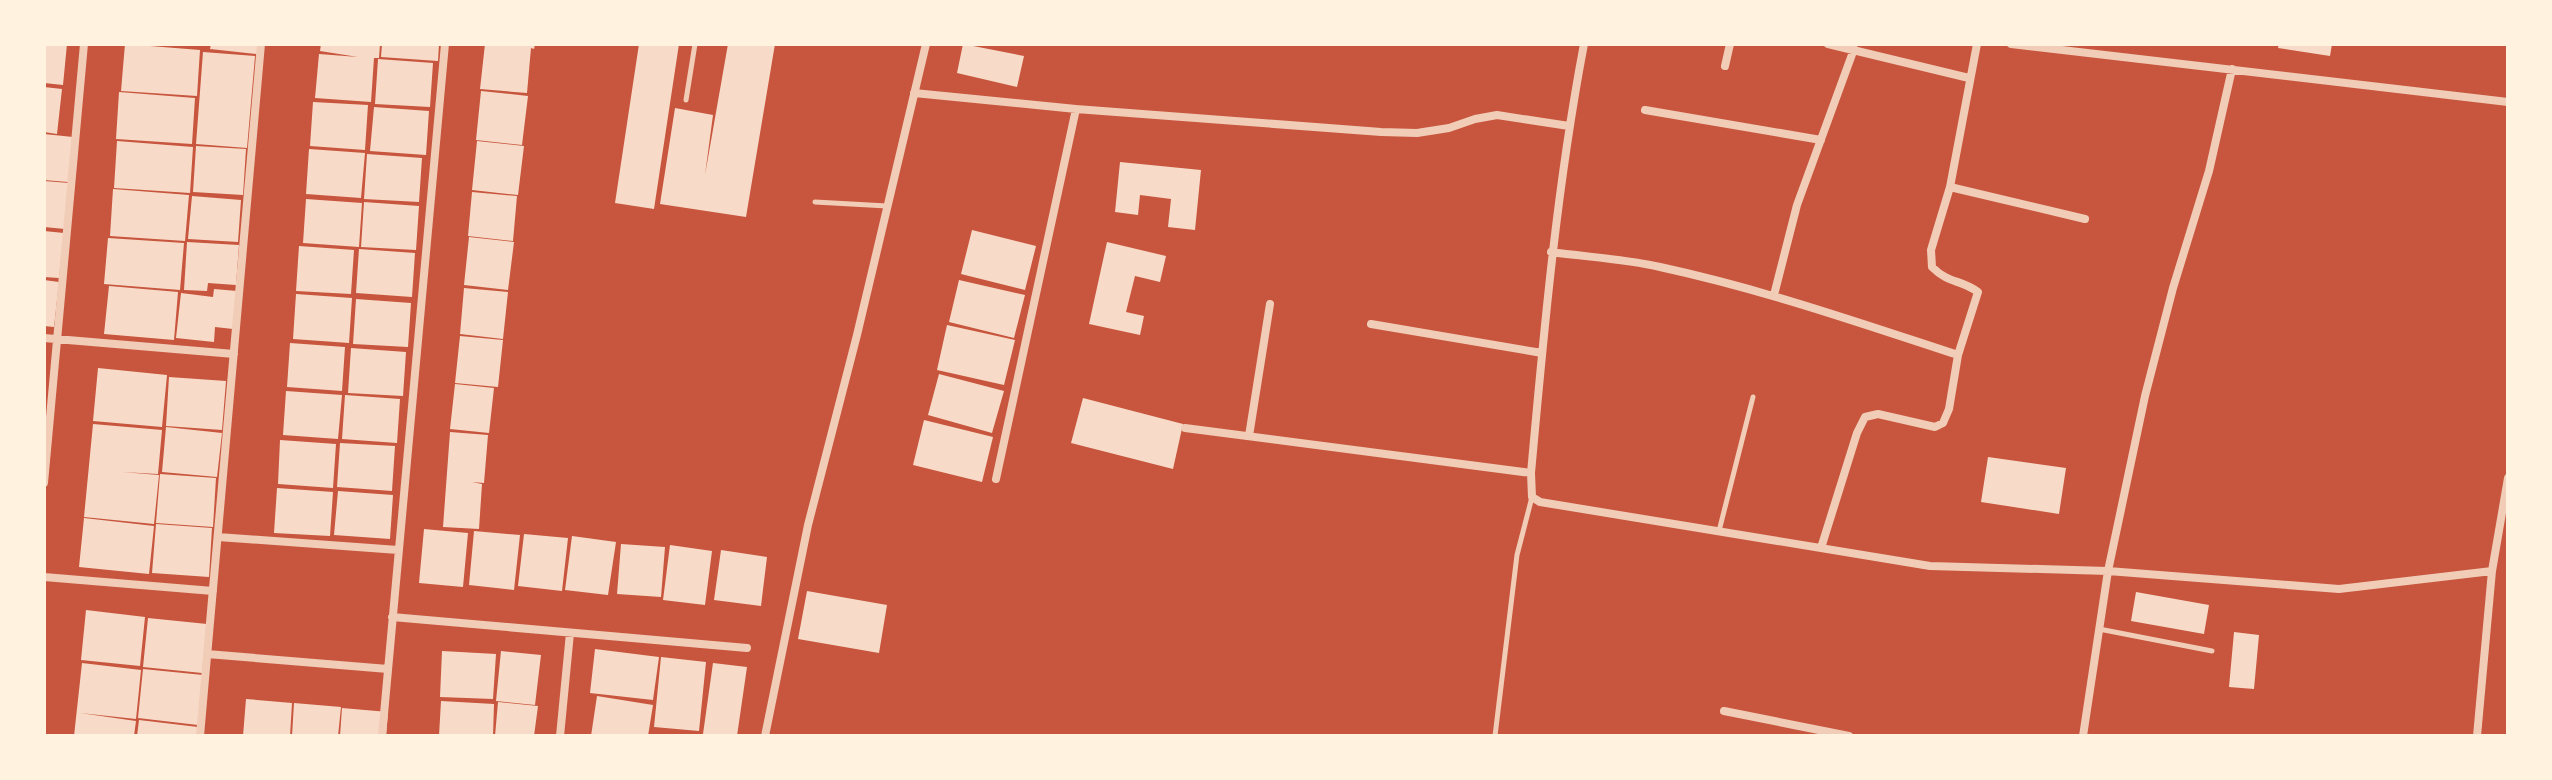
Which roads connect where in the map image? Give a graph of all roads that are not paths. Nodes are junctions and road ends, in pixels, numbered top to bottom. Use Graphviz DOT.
graph roads {
  1 [pos="84,44"];
  2 [pos="261,44"];
  3 [pos="445,44"];
  4 [pos="695,44"];
  5 [pos="926,44"];
  6 [pos="1584,44"];
  7 [pos="1730,44"];
  8 [pos="1828,44"];
  9 [pos="1977,44"];
  10 [pos="2011,44"];
  11 [pos="1854,49"];
  12 [pos="1725,66"];
  13 [pos="2232,69"];
  14 [pos="1969,78"];
  15 [pos="914,93"];
  16 [pos="686,100"];
  17 [pos="2508,102"];
  18 [pos="1076,109"];
  19 [pos="1645,110"];
  20 [pos="1569,126"];
  21 [pos="1821,140"];
  22 [pos="1950,187"];
  23 [pos="815,202"];
  24 [pos="887,206"];
  25 [pos="2085,219"];
  26 [pos="1551,252"];
  27 [pos="1774,295"];
  28 [pos="1270,304"];
  29 [pos="1371,324"];
  30 [pos="44,338"];
  31 [pos="57,339"];
  32 [pos="1542,353"];
  33 [pos="234,354"];
  34 [pos="1958,355"];
  35 [pos="1753,397"];
  36 [pos="1185,428"];
  37 [pos="1249,436"];
  38 [pos="1531,473"];
  39 [pos="2508,478"];
  40 [pos="996,479"];
  41 [pos="44,483"];
  42 [pos="1532,497"];
  43 [pos="1719,531"];
  44 [pos="218,537"];
  45 [pos="1821,548"];
  46 [pos="398,550"];
  47 [pos="2108,571"];
  48 [pos="2492,571"];
  49 [pos="44,577"];
  50 [pos="213,591"];
  51 [pos="392,617"];
  52 [pos="2099,629"];
  53 [pos="570,633"];
  54 [pos="747,648"];
  55 [pos="2212,651"];
  56 [pos="207,654"];
  57 [pos="388,669"];
  58 [pos="1724,711"];
  59 [pos="200,736"];
  60 [pos="382,736"];
  61 [pos="560,736"];
  62 [pos="765,736"];
  63 [pos="1495,736"];
  64 [pos="1849,736"];
  65 [pos="2083,736"];
  66 [pos="2477,736"];
  1 -- 31 [label="street"];
  2 -- 33 [label="street"];
  3 -- 46 [label="street"];
  4 -- 16 [label="lane"];
  5 -- 15 [label="street"];
  6 -- 20 [label="street"];
  7 -- 12 [label="street"];
  8 -- 11 [label="street"];
  9 -- 14 [label="street"];
  10 -- 13 [label="street"];
  11 -- 14 [label="street"];
  11 -- 21 [label="street"];
  13 -- 17 [label="street"];
  13 -- 47 [label="street"];
  14 -- 22 [label="street"];
  15 -- 18 [label="street"];
  15 -- 24 [label="street"];
  18 -- 20 [label="street"];
  18 -- 40 [label="street"];
  19 -- 21 [label="street"];
  20 -- 26 [label="street"];
  21 -- 27 [label="street"];
  22 -- 25 [label="street"];
  22 -- 34 [label="street"];
  23 -- 24 [label="lane"];
  24 -- 62 [label="street"];
  26 -- 27 [label="street"];
  26 -- 32 [label="street"];
  27 -- 34 [label="street"];
  28 -- 37 [label="street"];
  29 -- 32 [label="street"];
  30 -- 31 [label="street"];
  31 -- 33 [label="street"];
  31 -- 41 [label="street"];
  32 -- 38 [label="street"];
  33 -- 44 [label="street"];
  34 -- 45 [label="street"];
  35 -- 43 [label="lane"];
  36 -- 37 [label="street"];
  37 -- 38 [label="street"];
  38 -- 42 [label="street"];
  39 -- 48 [label="street"];
  42 -- 43 [label="street"];
  42 -- 63 [label="lane"];
  43 -- 45 [label="street"];
  44 -- 46 [label="street"];
  44 -- 50 [label="street"];
  45 -- 47 [label="street"];
  46 -- 51 [label="street"];
  47 -- 48 [label="street"];
  47 -- 52 [label="street"];
  48 -- 66 [label="street"];
  49 -- 50 [label="street"];
  50 -- 56 [label="street"];
  51 -- 53 [label="street"];
  51 -- 57 [label="street"];
  52 -- 55 [label="lane"];
  52 -- 65 [label="street"];
  53 -- 54 [label="street"];
  53 -- 61 [label="street"];
  56 -- 57 [label="street"];
  56 -- 59 [label="street"];
  57 -- 60 [label="street"];
  58 -- 64 [label="street"];
}
